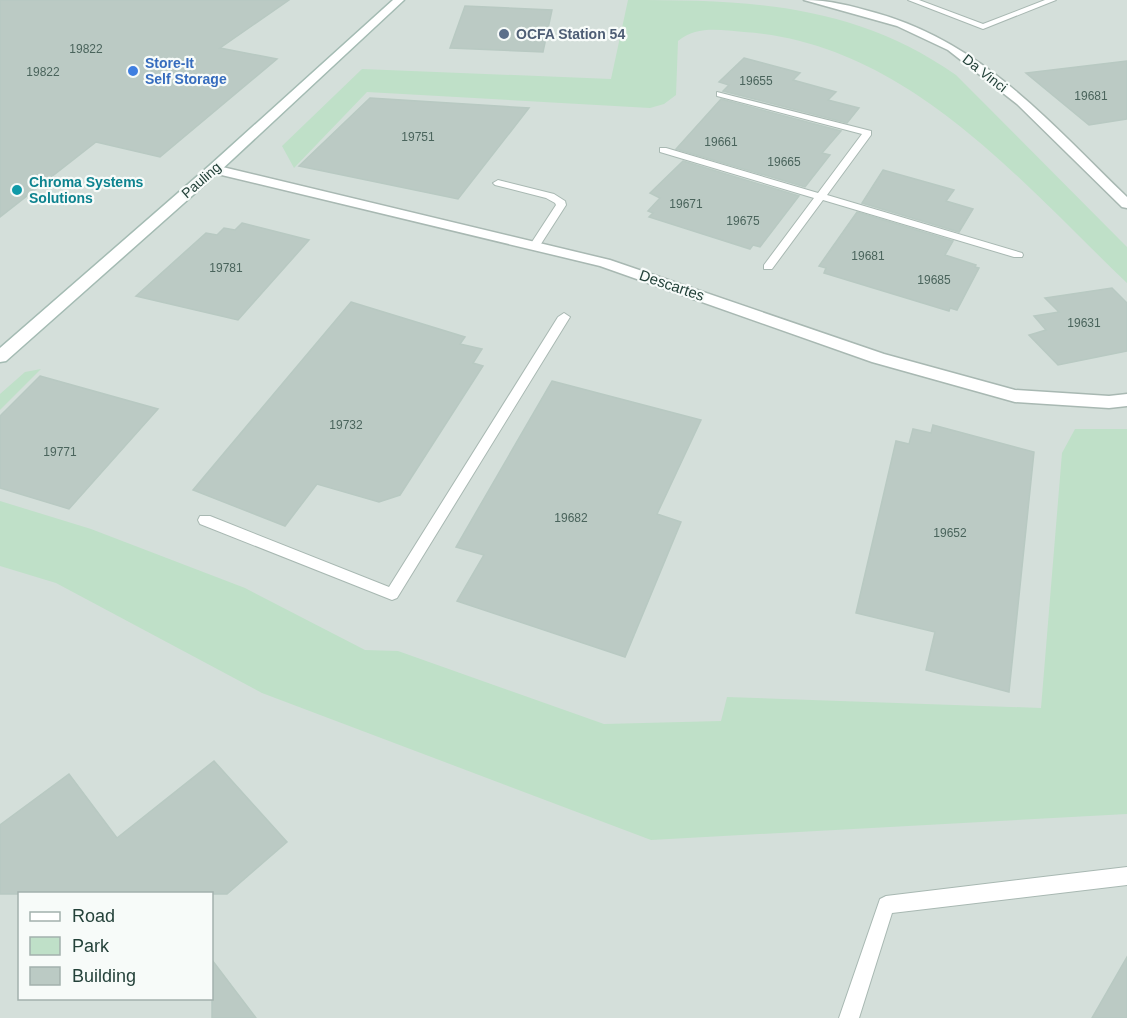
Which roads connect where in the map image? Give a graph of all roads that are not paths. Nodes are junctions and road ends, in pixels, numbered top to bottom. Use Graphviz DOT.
graph roads {
  1 [pos="399,0"];
  2 [pos="809,0"];
  3 [pos="912,0"];
  4 [pos="1052,0"];
  5 [pos="720,94"];
  6 [pos="663,150"];
  7 [pos="214,169"];
  8 [pos="498,183"];
  9 [pos="822,197"];
  10 [pos="1127,204"];
  11 [pos="535,245"];
  12 [pos="1018,255"];
  13 [pos="768,267"];
  14 [pos="564,318"];
  15 [pos="0,357"];
  16 [pos="1127,400"];
  17 [pos="205,520"];
  18 [pos="1127,876"];
  19 [pos="849,1018"];
  1 -- 7 [label="street, Pauling"];
  2 -- 10 [label="street, Da Vinci"];
  3 -- 4 [label="lane"];
  5 -- 9 [label="lane"];
  6 -- 9 [label="lane"];
  7 -- 11 [label="street, Descartes"];
  7 -- 15 [label="street, Pauling"];
  8 -- 11 [label="lane"];
  9 -- 12 [label="lane"];
  9 -- 13 [label="lane"];
  11 -- 16 [label="street, Descartes"];
  14 -- 17 [label="lane"];
  18 -- 19 [label="lane"];
}
